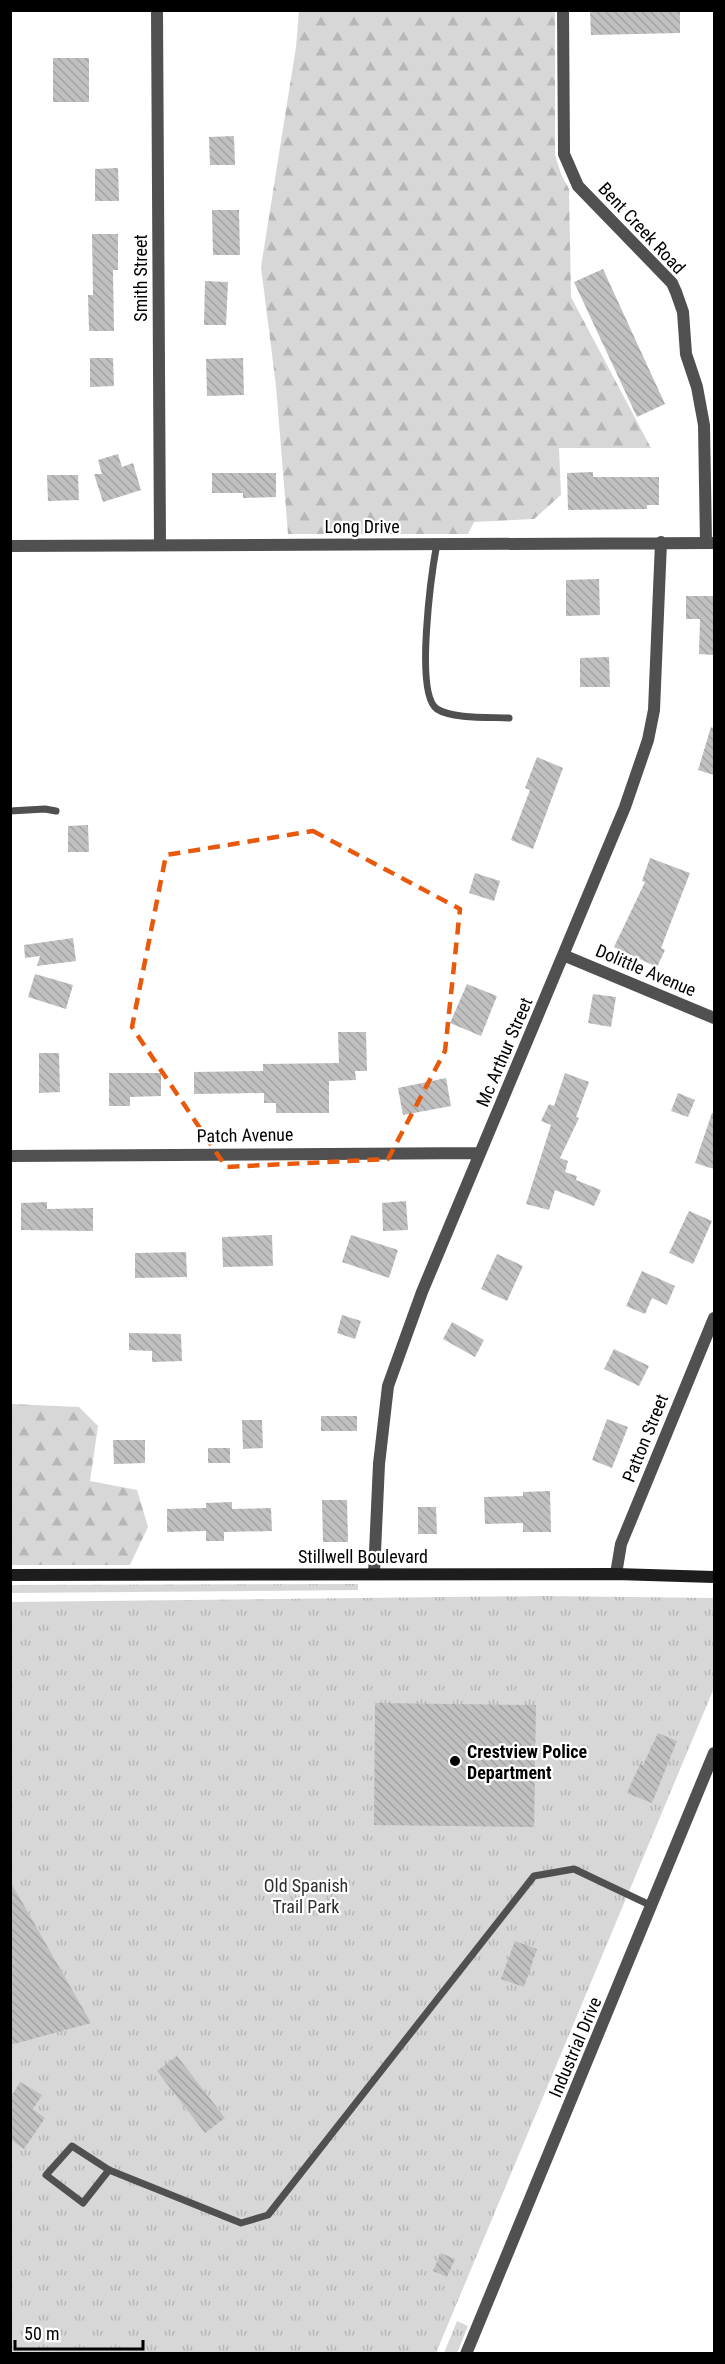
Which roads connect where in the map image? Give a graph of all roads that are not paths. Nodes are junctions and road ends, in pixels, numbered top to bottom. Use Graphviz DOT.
graph roads {
  1 [pos="157,10"];
  2 [pos="563,10"];
  3 [pos="661,542"];
  4 [pos="438,543"];
  5 [pos="710,543"];
  6 [pos="160,545"];
  7 [pos="10,546"];
  8 [pos="509,718"];
  9 [pos="10,811"];
  10 [pos="56,811"];
  11 [pos="563,955"];
  12 [pos="714,1018"];
  13 [pos="480,1152"];
  14 [pos="10,1156"];
  15 [pos="714,1318"];
  16 [pos="374,1574"];
  17 [pos="616,1574"];
  18 [pos="10,1575"];
  19 [pos="714,1577"];
  20 [pos="714,1753"];
  21 [pos="652,1906"];
  22 [pos="109,2170"];
  23 [pos="466,2354"];
  1 -- 6 [label="street, Smith Street"];
  2 -- 5 [label="street, Bent Creek Road"];
  3 -- 4 [label="street, Long Drive"];
  3 -- 5 [label="street, Long Drive"];
  3 -- 11 [label="street, Mc Arthur Street"];
  4 -- 6 [label="street, Long Drive"];
  4 -- 8 [label="lane"];
  6 -- 7 [label="street, Long Drive"];
  9 -- 10 [label="lane"];
  11 -- 12 [label="street, Dolittle Avenue"];
  11 -- 13 [label="street, Mc Arthur Street"];
  13 -- 14 [label="street, Patch Avenue"];
  13 -- 16 [label="street, Mc Arthur Street"];
  15 -- 17 [label="street, Patton Street"];
  16 -- 17 [label="street, Stillwell Boulevard"];
  16 -- 18 [label="street, Stillwell Boulevard"];
  17 -- 19 [label="street, Stillwell Boulevard"];
  20 -- 21 [label="street, Industrial Drive"];
  21 -- 22 [label="lane"];
  21 -- 23 [label="street, Industrial Drive"];
  22 -- 22 [label="lane"];
}
